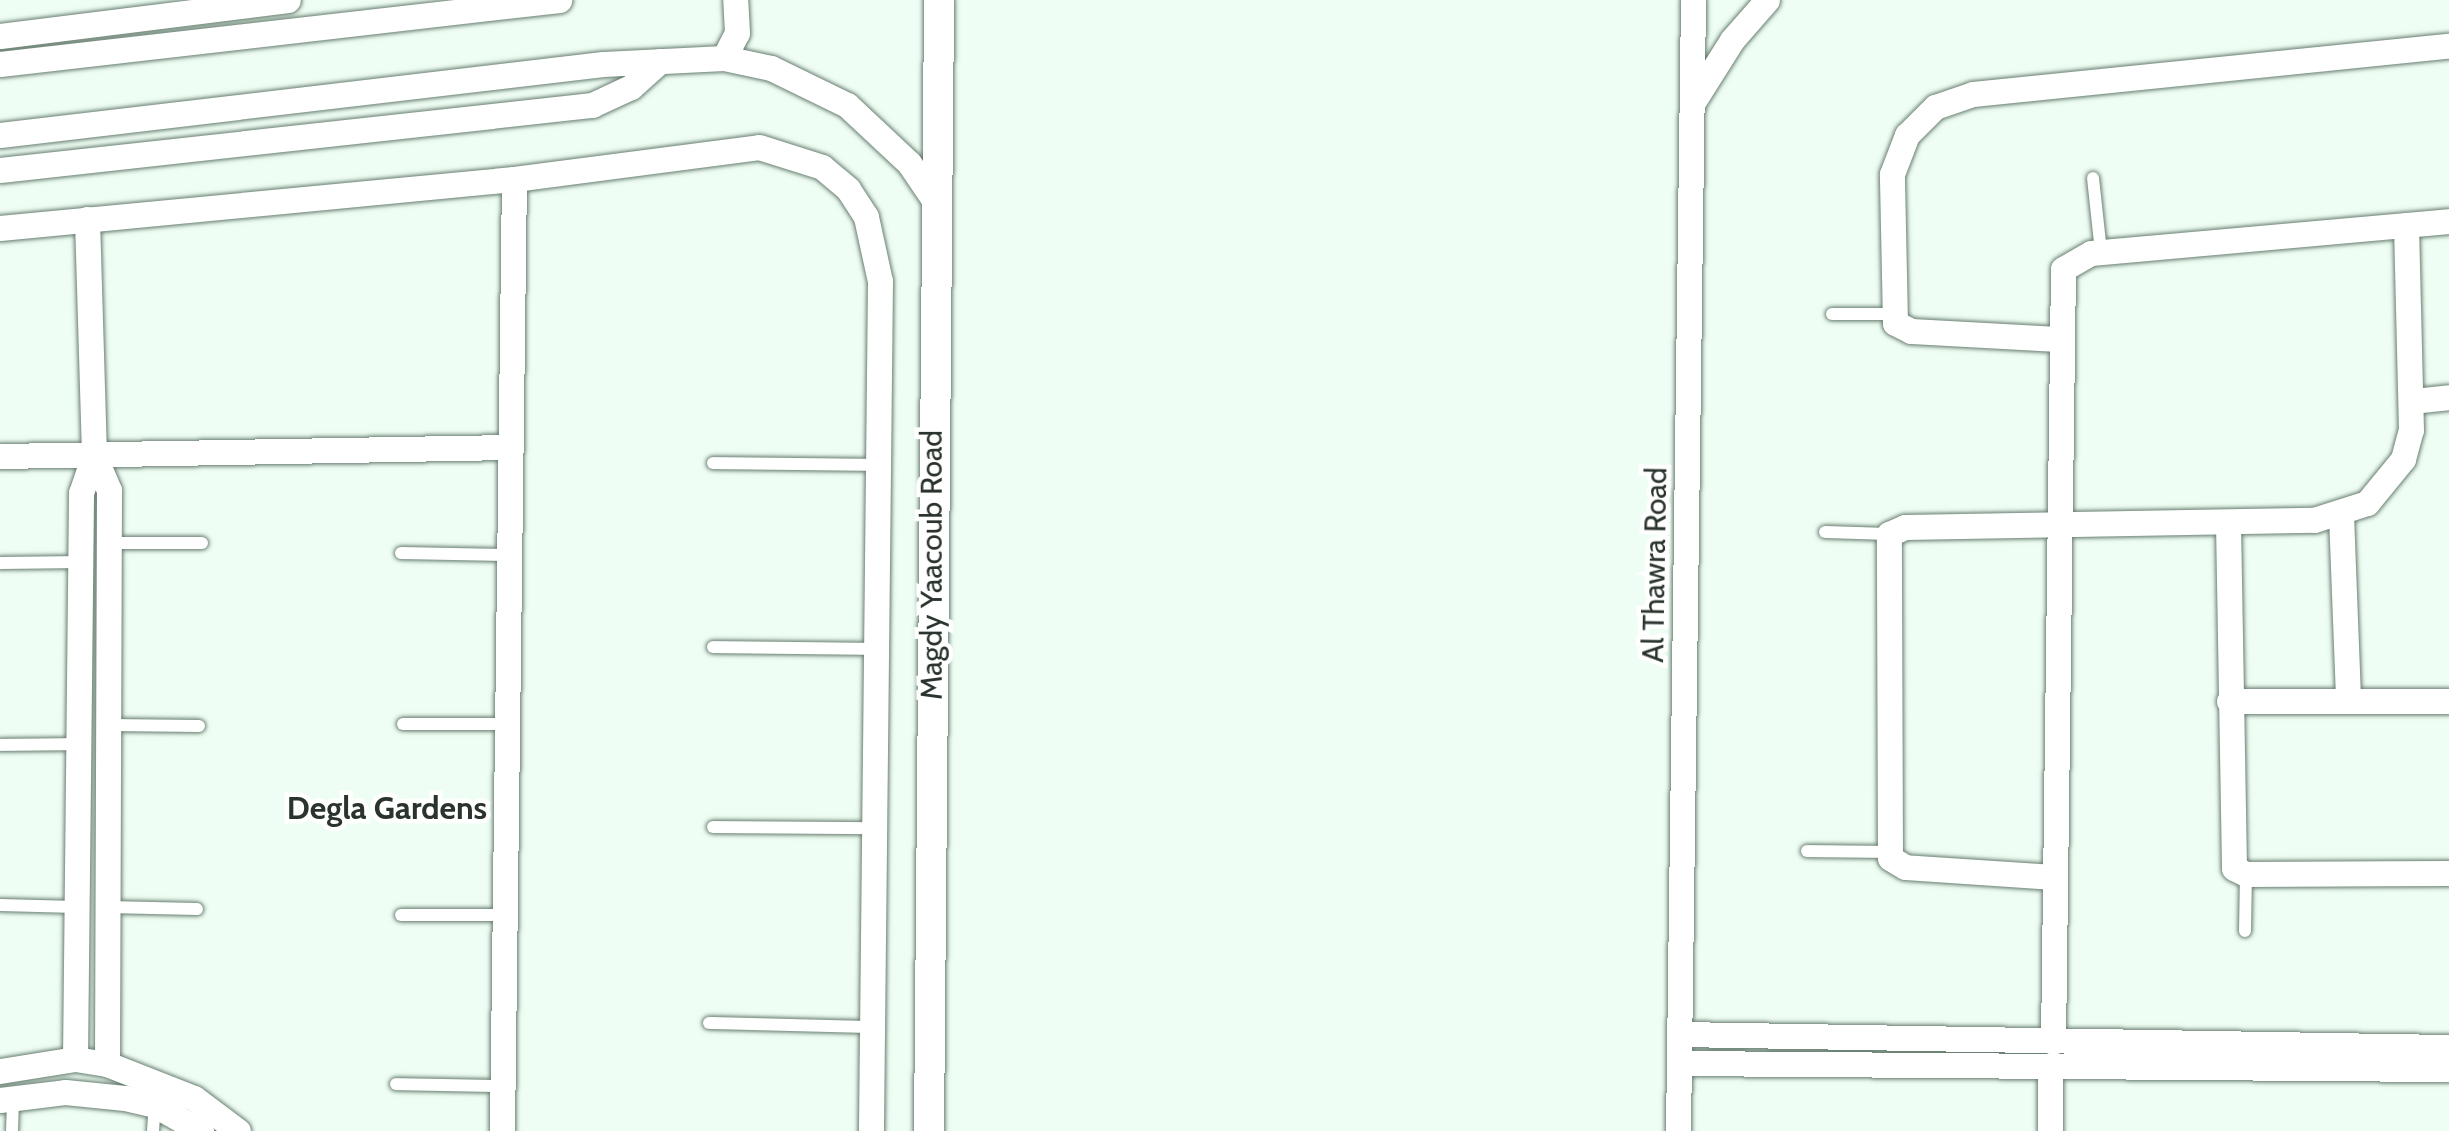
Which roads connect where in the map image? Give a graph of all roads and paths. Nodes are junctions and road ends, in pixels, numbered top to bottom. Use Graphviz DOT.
graph roads {
  1 [pos="278,0"];
  2 [pos="288,0"];
  3 [pos="559,0"];
  4 [pos="735,0"];
  5 [pos="939,0"];
  6 [pos="1693,0"];
  7 [pos="1767,0"];
  8 [pos="248,2"];
  9 [pos="66,27"];
  10 [pos="0,36"];
  11 [pos="2449,46"];
  12 [pos="70,56"];
  13 [pos="724,58"];
  14 [pos="660,61"];
  15 [pos="0,64"];
  16 [pos="1691,106"];
  17 [pos="0,134"];
  18 [pos="0,170"];
  19 [pos="2093,178"];
  20 [pos="514,179"];
  21 [pos="934,200"];
  22 [pos="86,219"];
  23 [pos="2449,221"];
  24 [pos="2406,225"];
  25 [pos="0,228"];
  26 [pos="2101,252"];
  27 [pos="1832,314"];
  28 [pos="1891,314"];
  29 [pos="2058,339"];
  30 [pos="2449,398"];
  31 [pos="2412,401"];
  32 [pos="510,447"];
  33 [pos="94,455"];
  34 [pos="0,456"];
  35 [pos="713,463"];
  36 [pos="879,465"];
  37 [pos="2341,515"];
  38 [pos="2228,523"];
  39 [pos="2057,526"];
  40 [pos="1825,532"];
  41 [pos="1889,534"];
  42 [pos="109,543"];
  43 [pos="202,543"];
  44 [pos="402,553"];
  45 [pos="509,555"];
  46 [pos="82,562"];
  47 [pos="0,563"];
  48 [pos="713,648"];
  49 [pos="877,650"];
  50 [pos="2229,700"];
  51 [pos="2348,701"];
  52 [pos="2449,701"];
  53 [pos="402,724"];
  54 [pos="507,724"];
  55 [pos="110,725"];
  56 [pos="199,726"];
  57 [pos="79,744"];
  58 [pos="0,745"];
  59 [pos="713,826"];
  60 [pos="875,828"];
  61 [pos="1807,851"];
  62 [pos="1888,852"];
  63 [pos="2246,874"];
  64 [pos="2449,874"];
  65 [pos="2054,876"];
  66 [pos="0,905"];
  67 [pos="76,906"];
  68 [pos="108,907"];
  69 [pos="197,909"];
  70 [pos="401,914"];
  71 [pos="504,915"];
  72 [pos="2245,931"];
  73 [pos="709,1023"];
  74 [pos="872,1027"];
  75 [pos="1680,1034"];
  76 [pos="2449,1047"];
  77 [pos="2051,1054"];
  78 [pos="92,1061"];
  79 [pos="1679,1063"];
  80 [pos="2449,1069"];
  81 [pos="0,1071"];
  82 [pos="396,1084"];
  83 [pos="502,1086"];
  84 [pos="91,1093"];
  85 [pos="6,1099"];
  86 [pos="154,1105"];
  87 [pos="12,1131"];
  88 [pos="153,1131"];
  89 [pos="201,1131"];
  90 [pos="238,1131"];
  91 [pos="502,1131"];
  92 [pos="871,1131"];
  93 [pos="929,1131"];
  94 [pos="1678,1131"];
  95 [pos="2050,1131"];
  1 -- 2 [label="street"];
  1 -- 8 [label="street"];
  3 -- 12 [label="street"];
  4 -- 13 [label="street"];
  5 -- 21 [label="street, Magdy Yaacoub Road"];
  6 -- 16 [label="street, Al Thawra Road"];
  7 -- 16 [label="street"];
  8 -- 9 [label="street"];
  9 -- 10 [label="street"];
  9 -- 12 [label="street"];
  11 -- 28 [label="street"];
  12 -- 15 [label="street"];
  13 -- 14 [label="street"];
  13 -- 21 [label="street"];
  14 -- 17 [label="street"];
  14 -- 18 [label="street"];
  16 -- 75 [label="street, Al Thawra Road"];
  19 -- 26 [label="lane"];
  20 -- 22 [label="street"];
  20 -- 32 [label="street"];
  20 -- 36 [label="street"];
  21 -- 93 [label="street, Magdy Yaacoub Road"];
  22 -- 25 [label="street"];
  22 -- 33 [label="street"];
  23 -- 24 [label="street"];
  24 -- 26 [label="street"];
  24 -- 31 [label="street"];
  26 -- 29 [label="street"];
  27 -- 28 [label="lane"];
  28 -- 29 [label="street"];
  29 -- 39 [label="street"];
  30 -- 31 [label="street"];
  31 -- 37 [label="street"];
  32 -- 33 [label="street"];
  32 -- 45 [label="street"];
  33 -- 34 [label="street"];
  33 -- 42 [label="street"];
  33 -- 46 [label="street"];
  35 -- 36 [label="lane"];
  36 -- 49 [label="street"];
  37 -- 38 [label="street"];
  37 -- 51 [label="street"];
  38 -- 39 [label="street"];
  38 -- 50 [label="street"];
  39 -- 41 [label="street"];
  39 -- 65 [label="street"];
  40 -- 41 [label="lane"];
  41 -- 62 [label="street"];
  42 -- 43 [label="lane"];
  42 -- 55 [label="street"];
  44 -- 45 [label="lane"];
  45 -- 54 [label="street"];
  46 -- 47 [label="lane"];
  46 -- 57 [label="street"];
  48 -- 49 [label="lane"];
  49 -- 60 [label="street"];
  50 -- 51 [label="street"];
  50 -- 63 [label="street"];
  51 -- 52 [label="street"];
  53 -- 54 [label="lane"];
  54 -- 71 [label="street"];
  55 -- 56 [label="lane"];
  55 -- 68 [label="street"];
  57 -- 58 [label="lane"];
  57 -- 67 [label="street"];
  59 -- 60 [label="lane"];
  60 -- 74 [label="street"];
  61 -- 62 [label="lane"];
  62 -- 65 [label="street"];
  63 -- 64 [label="street"];
  63 -- 72 [label="lane"];
  65 -- 77 [label="street"];
  66 -- 67 [label="lane"];
  67 -- 78 [label="street"];
  68 -- 69 [label="lane"];
  68 -- 78 [label="street"];
  70 -- 71 [label="lane"];
  71 -- 83 [label="street"];
  73 -- 74 [label="lane"];
  74 -- 92 [label="street"];
  75 -- 77 [label="street"];
  75 -- 79 [label="street, Al Thawra Road"];
  76 -- 77 [label="street"];
  77 -- 79 [label="street"];
  77 -- 80 [label="street"];
  77 -- 95 [label="street"];
  78 -- 81 [label="street"];
  78 -- 84 [label="street"];
  78 -- 90 [label="street"];
  79 -- 94 [label="street, Al Thawra Road"];
  82 -- 83 [label="lane"];
  83 -- 91 [label="street"];
  84 -- 85 [label="street"];
  84 -- 86 [label="street"];
  85 -- 87 [label="lane"];
  86 -- 88 [label="lane"];
  86 -- 89 [label="street"];
}
